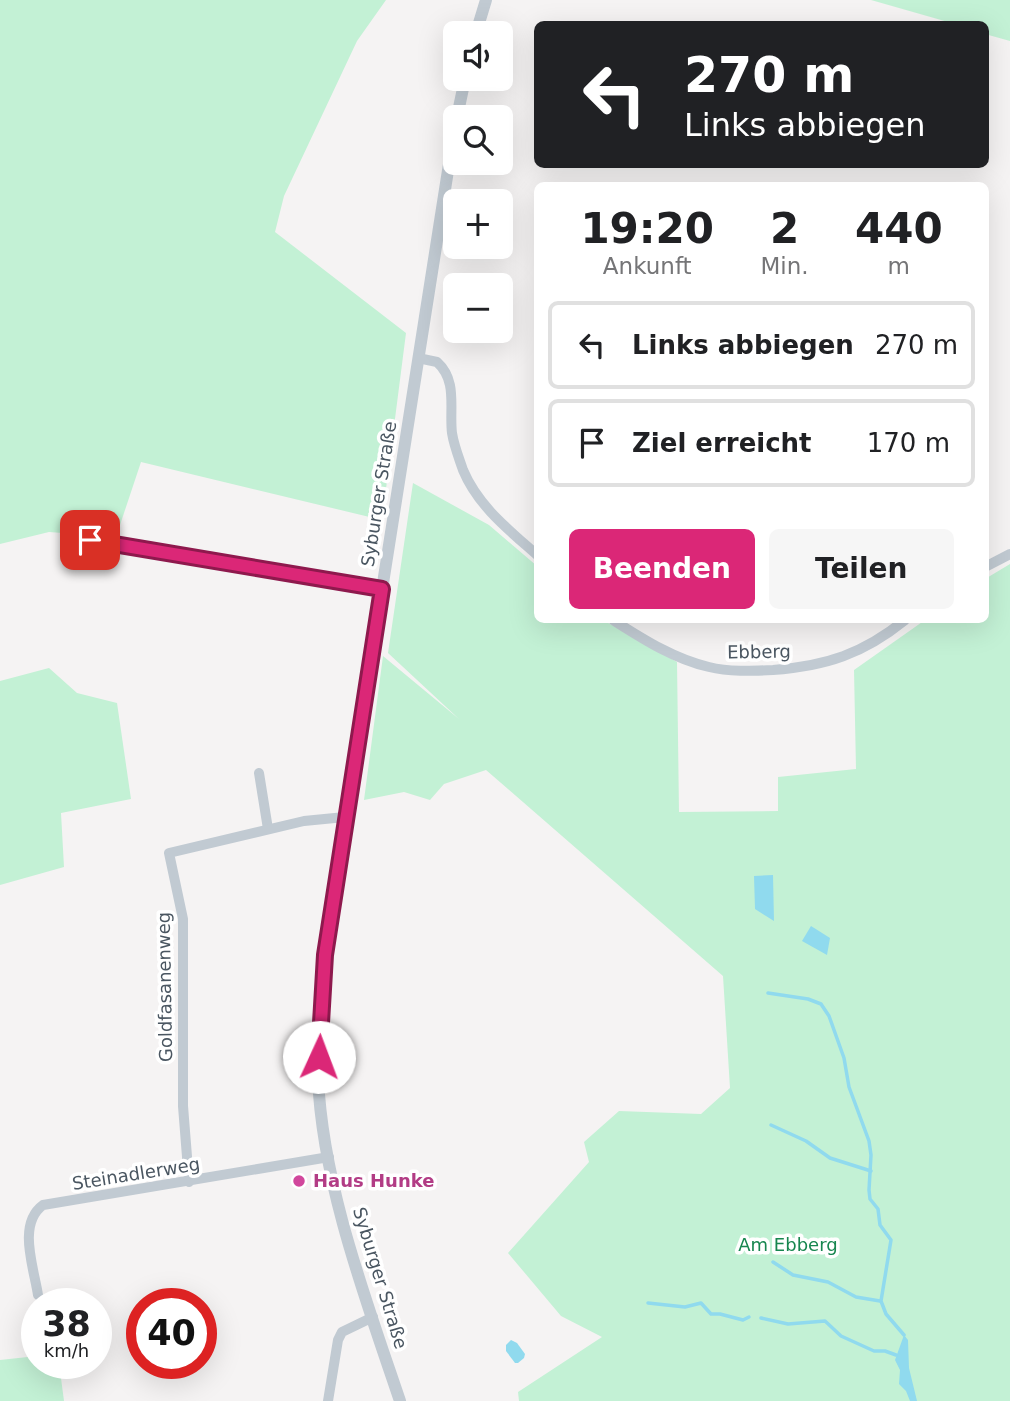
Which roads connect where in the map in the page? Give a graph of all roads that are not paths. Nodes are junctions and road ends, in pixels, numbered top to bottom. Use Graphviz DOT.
graph roads {
  1 [pos="486,0"];
  2 [pos="480,21"];
  3 [pos="447,175"];
  4 [pos="418,358"];
  5 [pos="66,535"];
  6 [pos="534,552"];
  7 [pos="1010,554"];
  8 [pos="989,565"];
  9 [pos="382,589"];
  10 [pos="618,623"];
  11 [pos="901,623"];
  12 [pos="259,773"];
  13 [pos="345,817"];
  14 [pos="268,829"];
  15 [pos="329,1157"];
  16 [pos="189,1182"];
  17 [pos="36,1288"];
  18 [pos="373,1317"];
  19 [pos="328,1401"];
  20 [pos="400,1401"];
  1 -- 2 [label="street"];
  3 -- 4 [label="street, Syburger Straße"];
  4 -- 6 [label="street"];
  4 -- 9 [label="street, Syburger Straße"];
  5 -- 9 [label="street"];
  7 -- 8 [label="street"];
  9 -- 13 [label="street, Syburger Straße"];
  10 -- 11 [label="street, Ebberg"];
  12 -- 14 [label="street"];
  13 -- 14 [label="street, Goldfasanenweg"];
  13 -- 15 [label="street, Syburger Straße"];
  14 -- 16 [label="street, Goldfasanenweg"];
  15 -- 16 [label="street, Steinadlerweg"];
  15 -- 18 [label="street, Syburger Straße"];
  16 -- 17 [label="street, Steinadlerweg"];
  18 -- 19 [label="street"];
  18 -- 20 [label="street, Syburger Straße"];
}
